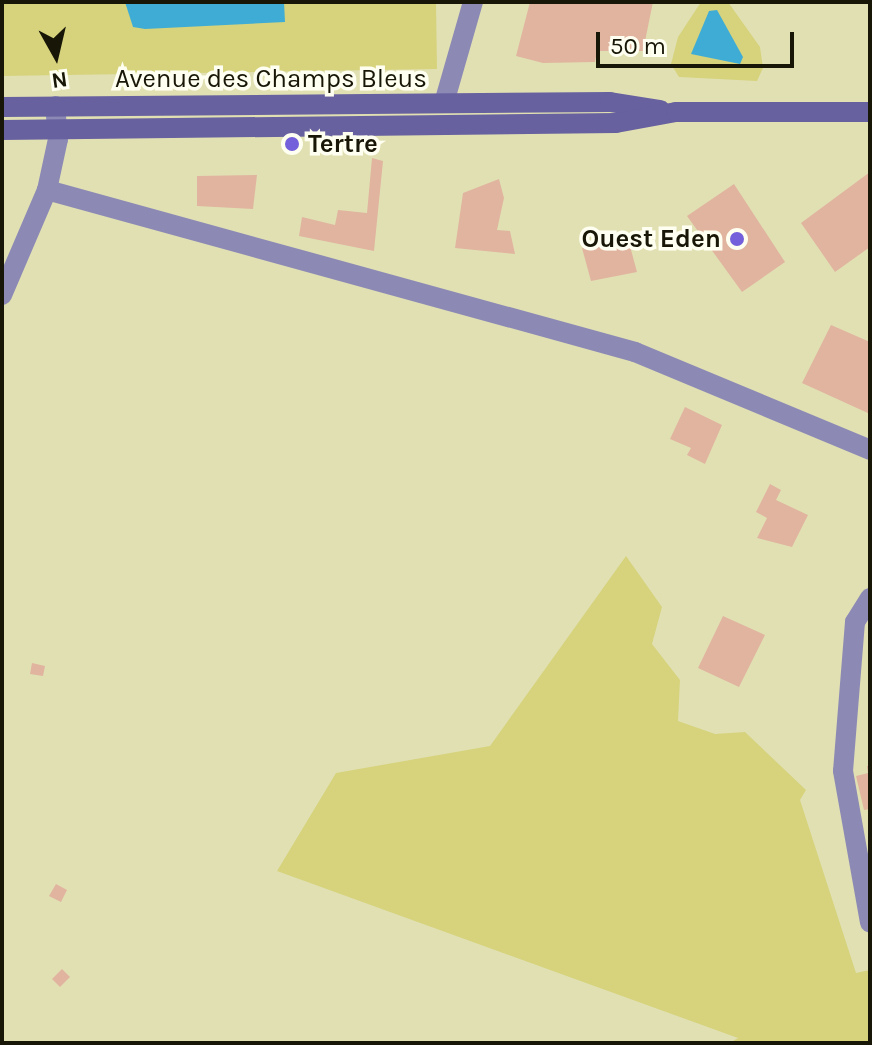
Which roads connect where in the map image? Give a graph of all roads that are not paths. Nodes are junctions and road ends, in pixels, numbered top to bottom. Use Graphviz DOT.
graph roads {
  1 [pos="473,2"];
  2 [pos="444,103"];
  3 [pos="55,106"];
  4 [pos="2,107"];
  5 [pos="676,112"];
  6 [pos="870,112"];
  7 [pos="399,124"];
  8 [pos="56,129"];
  9 [pos="2,130"];
  10 [pos="47,190"];
  11 [pos="2,295"];
  12 [pos="870,450"];
  13 [pos="870,598"];
  14 [pos="870,923"];
  1 -- 2 [label="street"];
  2 -- 3 [label="main road, Avenue des Champs Bleus"];
  2 -- 5 [label="main road, Avenue des Champs Bleus"];
  2 -- 7 [label="main road, Avenue des Champs Bleus"];
  3 -- 4 [label="main road, Avenue des Champs Bleus"];
  3 -- 8 [label="street"];
  5 -- 6 [label="main road, Avenue des Champs Bleus"];
  5 -- 7 [label="main road, Avenue des Champs Bleus"];
  7 -- 8 [label="main road, Avenue des Champs Bleus"];
  8 -- 9 [label="main road, Avenue des Champs Bleus"];
  8 -- 10 [label="street"];
  10 -- 11 [label="street"];
  10 -- 12 [label="street"];
  13 -- 14 [label="street"];
}
